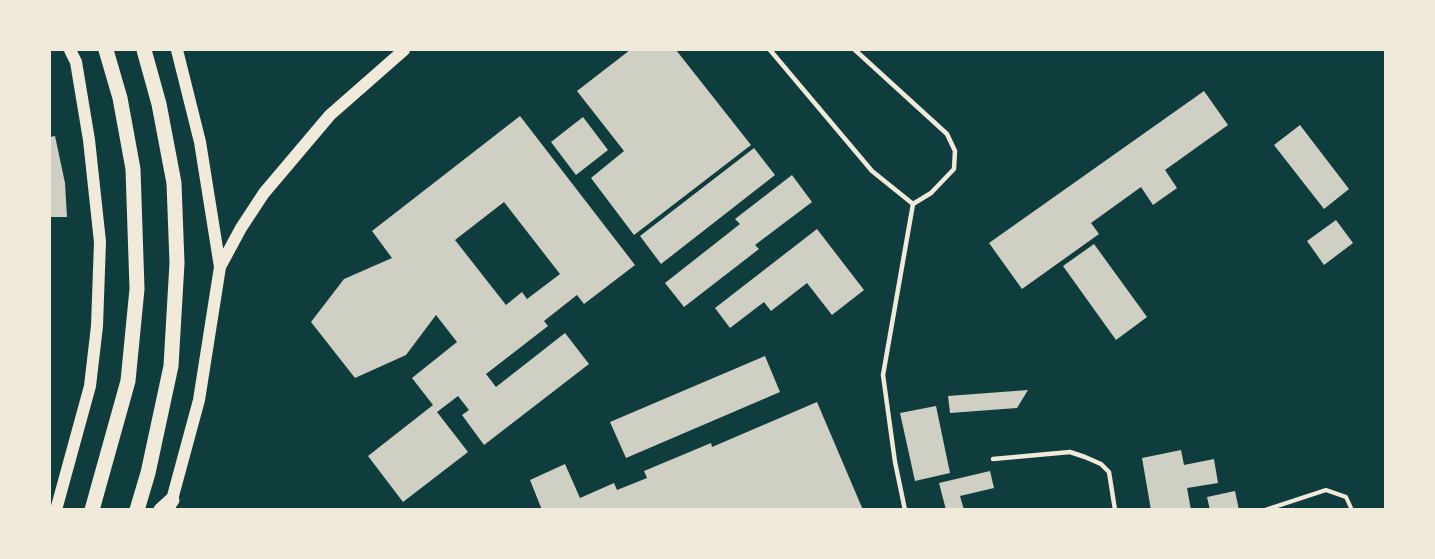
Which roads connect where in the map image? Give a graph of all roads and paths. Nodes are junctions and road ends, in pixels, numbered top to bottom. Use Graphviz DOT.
graph roads {
  1 [pos="70,50"];
  2 [pos="106,50"];
  3 [pos="144,50"];
  4 [pos="177,50"];
  5 [pos="404,50"];
  6 [pos="770,50"];
  7 [pos="855,50"];
  8 [pos="913,204"];
  9 [pos="220,267"];
  10 [pos="993,459"];
  11 [pos="168,506"];
  12 [pos="56,510"];
  13 [pos="92,510"];
  14 [pos="137,510"];
  15 [pos="905,510"];
  16 [pos="1115,510"];
  17 [pos="1266,510"];
  18 [pos="1352,510"];
  1 -- 12 [label="main road"];
  2 -- 13 [label="main road"];
  3 -- 14 [label="main road"];
  4 -- 9 [label="main road"];
  5 -- 9 [label="main road"];
  6 -- 8 [label="lane"];
  7 -- 8 [label="lane"];
  8 -- 15 [label="lane"];
  9 -- 11 [label="main road"];
  10 -- 16 [label="lane"];
  17 -- 18 [label="path"];
}
